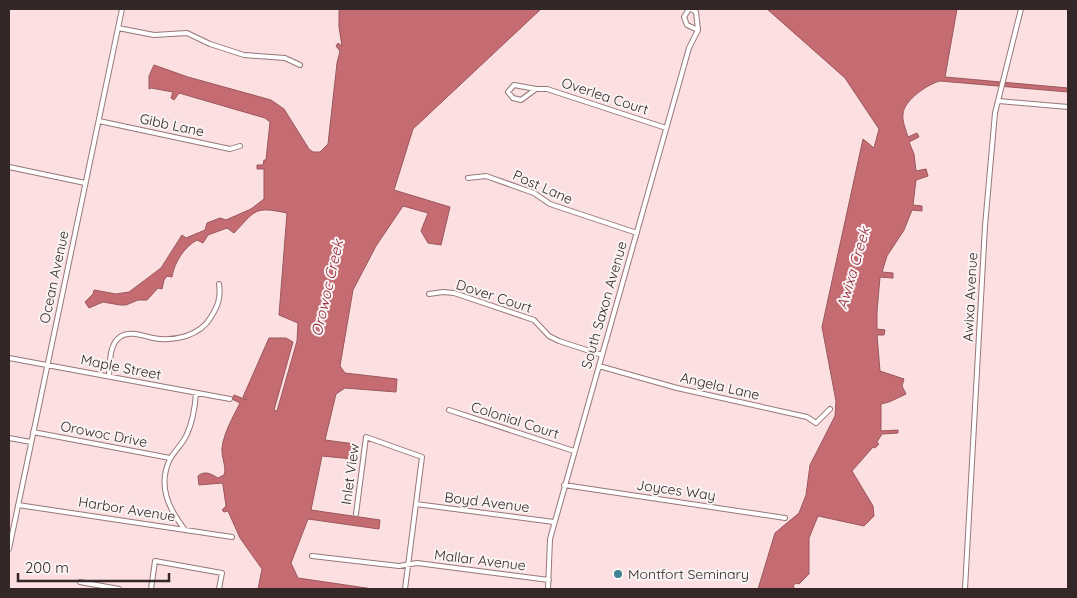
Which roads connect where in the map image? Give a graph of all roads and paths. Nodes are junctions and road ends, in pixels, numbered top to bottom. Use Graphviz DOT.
graph roads {
  1 [pos="122,9"];
  2 [pos="690,9"];
  3 [pos="1021,9"];
  4 [pos="118,28"];
  5 [pos="698,30"];
  6 [pos="300,65"];
  7 [pos="536,89"];
  8 [pos="999,101"];
  9 [pos="1068,107"];
  10 [pos="99,121"];
  11 [pos="666,128"];
  12 [pos="240,146"];
  13 [pos="9,167"];
  14 [pos="468,178"];
  15 [pos="86,183"];
  16 [pos="637,233"];
  17 [pos="218,284"];
  18 [pos="430,294"];
  19 [pos="602,355"];
  20 [pos="9,358"];
  21 [pos="47,365"];
  22 [pos="599,366"];
  23 [pos="109,376"];
  24 [pos="196,393"];
  25 [pos="230,399"];
  26 [pos="830,409"];
  27 [pos="449,410"];
  28 [pos="33,432"];
  29 [pos="9,438"];
  30 [pos="31,442"];
  31 [pos="574,451"];
  32 [pos="170,458"];
  33 [pos="564,485"];
  34 [pos="416,504"];
  35 [pos="18,505"];
  36 [pos="356,514"];
  37 [pos="785,518"];
  38 [pos="554,522"];
  39 [pos="185,530"];
  40 [pos="232,537"];
  41 [pos="9,549"];
  42 [pos="312,556"];
  43 [pos="408,564"];
  44 [pos="549,580"];
  45 [pos="80,582"];
  46 [pos="120,589"];
  47 [pos="151,589"];
  48 [pos="219,589"];
  49 [pos="405,589"];
  50 [pos="548,589"];
  51 [pos="965,589"];
  1 -- 4 [label="street, Ocean Avenue"];
  2 -- 5 [label="street"];
  2 -- 5 [label="street"];
  3 -- 8 [label="street, Awixa Avenue"];
  4 -- 6 [label="street"];
  4 -- 10 [label="street, Ocean Avenue"];
  5 -- 11 [label="street, South Saxon Avenue"];
  7 -- 7 [label="street, Overlea Court"];
  7 -- 11 [label="street, Overlea Court"];
  8 -- 9 [label="street"];
  8 -- 51 [label="street, Awixa Avenue"];
  10 -- 12 [label="street, Gibb Lane"];
  10 -- 15 [label="street, Ocean Avenue"];
  11 -- 16 [label="street, South Saxon Avenue"];
  13 -- 15 [label="street"];
  14 -- 16 [label="street, Post Lane"];
  15 -- 21 [label="street, Ocean Avenue"];
  16 -- 19 [label="street, South Saxon Avenue"];
  17 -- 23 [label="street"];
  18 -- 19 [label="street, Dover Court"];
  19 -- 22 [label="street, South Saxon Avenue"];
  20 -- 21 [label="street, Maple Street"];
  21 -- 23 [label="street, Maple Street"];
  21 -- 28 [label="street, Ocean Avenue"];
  22 -- 26 [label="street, Angela Lane"];
  22 -- 31 [label="street, South Saxon Avenue"];
  23 -- 24 [label="street, Maple Street"];
  24 -- 25 [label="street, Maple Street"];
  24 -- 32 [label="street"];
  27 -- 31 [label="street, Colonial Court"];
  28 -- 30 [label="street, Ocean Avenue"];
  28 -- 32 [label="street, Orowoc Drive"];
  29 -- 30 [label="street"];
  30 -- 35 [label="street, Ocean Avenue"];
  31 -- 33 [label="street, South Saxon Avenue"];
  32 -- 39 [label="street"];
  33 -- 37 [label="street, Joyces Way"];
  33 -- 38 [label="street, South Saxon Avenue"];
  34 -- 36 [label="street, Inlet View"];
  34 -- 38 [label="street, Boyd Avenue"];
  34 -- 43 [label="street"];
  35 -- 39 [label="street, Harbor Avenue"];
  35 -- 41 [label="street, Ocean Avenue"];
  38 -- 44 [label="street, South Saxon Avenue"];
  39 -- 40 [label="street, Harbor Avenue"];
  42 -- 43 [label="street, Mallar Avenue"];
  43 -- 44 [label="street, Mallar Avenue"];
  43 -- 49 [label="street"];
  44 -- 50 [label="street, South Saxon Avenue"];
  45 -- 46 [label="street"];
  47 -- 48 [label="street"];
}
